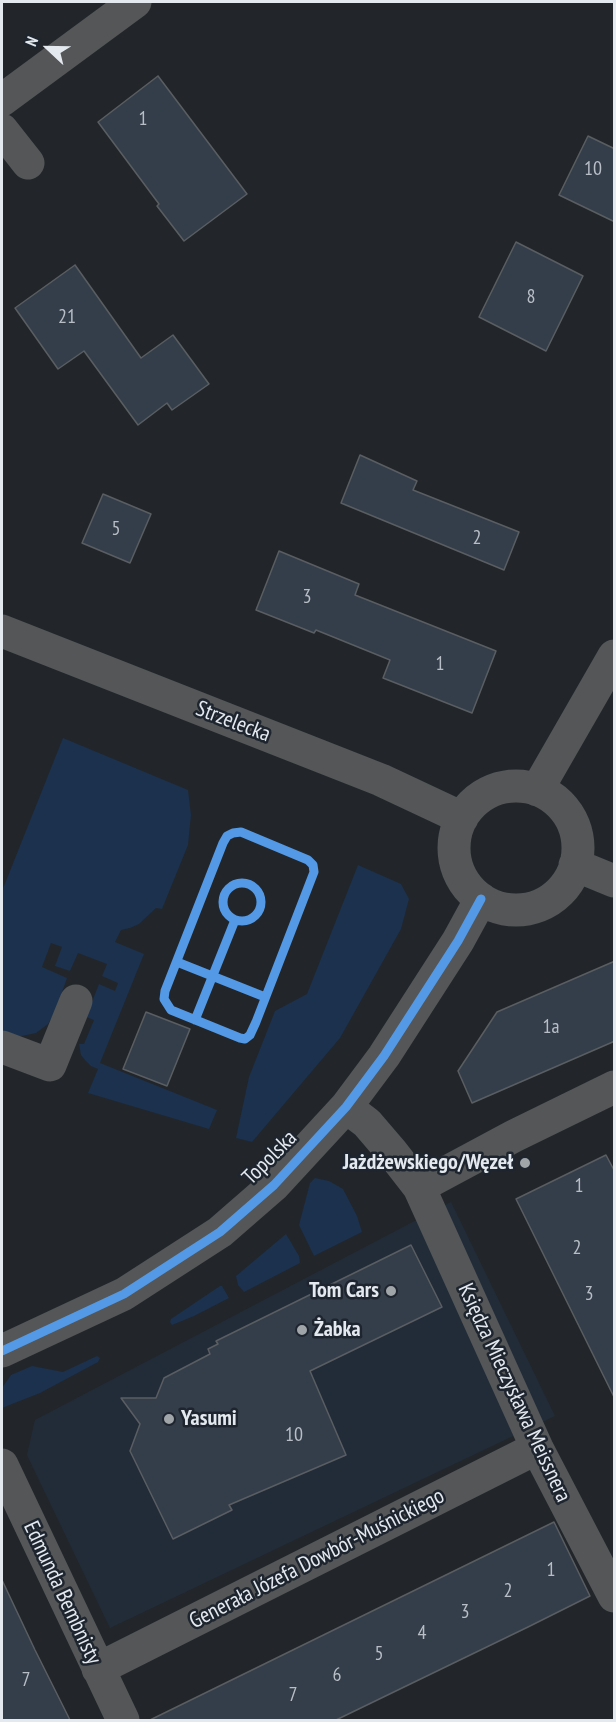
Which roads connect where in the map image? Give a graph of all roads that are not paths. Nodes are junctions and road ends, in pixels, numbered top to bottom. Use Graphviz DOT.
graph roads {
  1 [pos="135,2"];
  2 [pos="2,100"];
  3 [pos="2,130"];
  4 [pos="28,163"];
  5 [pos="2,632"];
  6 [pos="615,656"];
  7 [pos="537,790"];
  8 [pos="462,818"];
  9 [pos="575,865"];
  10 [pos="615,881"];
  11 [pos="481,899"];
  12 [pos="76,1002"];
  13 [pos="2,1047"];
  14 [pos="615,1087"];
  15 [pos="346,1107"];
  16 [pos="419,1187"];
  17 [pos="2,1351"];
  18 [pos="537,1448"];
  19 [pos="2,1465"];
  20 [pos="615,1596"];
  21 [pos="98,1669"];
  22 [pos="123,1720"];
  1 -- 2 [label="street"];
  3 -- 4 [label="street"];
  5 -- 8 [label="street, Strzelecka"];
  6 -- 7 [label="street"];
  7 -- 8 [label="street"];
  7 -- 9 [label="street"];
  8 -- 11 [label="street"];
  9 -- 10 [label="street"];
  9 -- 11 [label="street"];
  11 -- 15 [label="street, Topolska"];
  12 -- 13 [label="street"];
  14 -- 16 [label="street"];
  15 -- 16 [label="street, Księdza Mieczysława Meissnera"];
  15 -- 17 [label="street, Topolska"];
  16 -- 18 [label="street, Księdza Mieczysława Meissnera"];
  18 -- 20 [label="street, Księdza Mieczysława Meissnera"];
  18 -- 21 [label="street, Generała Józefa Dowbór-Muśnickiego"];
  19 -- 21 [label="street, Edmunda Bembnisty"];
  21 -- 22 [label="street, Edmunda Bembnisty"];
}
